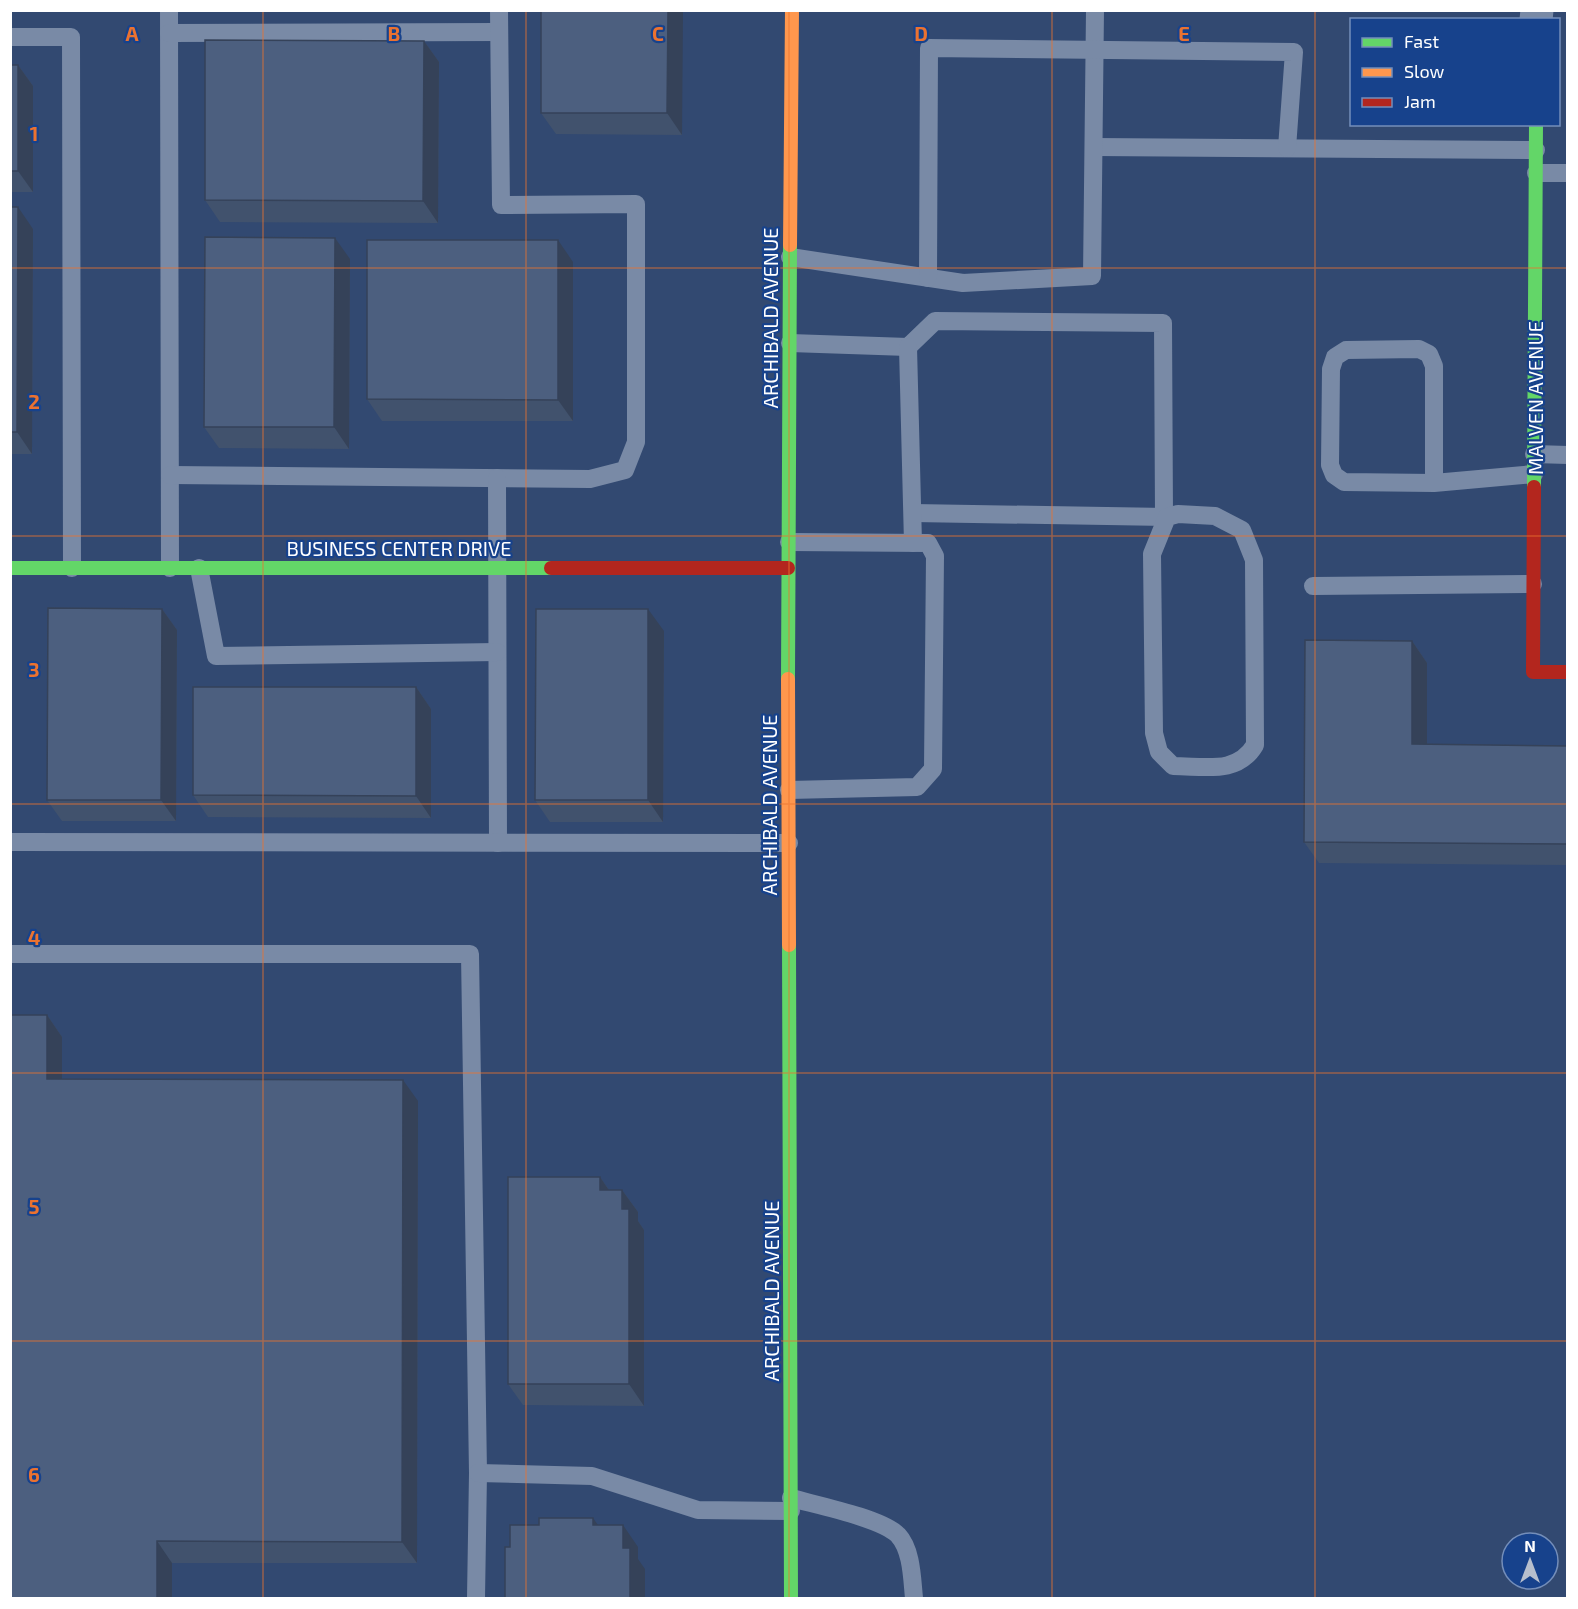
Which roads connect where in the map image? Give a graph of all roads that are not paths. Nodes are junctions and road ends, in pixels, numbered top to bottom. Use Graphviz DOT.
graph roads {
  1 [pos="170,10"];
  2 [pos="499,10"];
  3 [pos="792,10"];
  4 [pos="1095,10"];
  5 [pos="499,32"];
  6 [pos="170,33"];
  7 [pos="10,37"];
  8 [pos="1094,49"];
  9 [pos="1536,126"];
  10 [pos="1094,147"];
  11 [pos="1287,148"];
  12 [pos="1536,150"];
  13 [pos="1536,173"];
  14 [pos="1568,173"];
  15 [pos="790,257"];
  16 [pos="928,278"];
  17 [pos="790,343"];
  18 [pos="908,347"];
  19 [pos="1534,454"];
  20 [pos="1568,455"];
  21 [pos="1534,474"];
  22 [pos="170,475"];
  23 [pos="497,478"];
  24 [pos="1434,483"];
  25 [pos="913,513"];
  26 [pos="1167,517"];
  27 [pos="789,542"];
  28 [pos="914,543"];
  29 [pos="497,567"];
  30 [pos="10,568"];
  31 [pos="72,568"];
  32 [pos="170,568"];
  33 [pos="199,568"];
  34 [pos="788,568"];
  35 [pos="1533,585"];
  36 [pos="1313,586"];
  37 [pos="497,652"];
  38 [pos="1568,672"];
  39 [pos="789,790"];
  40 [pos="10,842"];
  41 [pos="498,843"];
  42 [pos="789,843"];
  43 [pos="10,954"];
  44 [pos="478,1473"];
  45 [pos="791,1504"];
  46 [pos="476,1599"];
  47 [pos="792,1599"];
  48 [pos="915,1599"];
  1 -- 6 [label="lane"];
  2 -- 5 [label="lane"];
  3 -- 15 [label="main road, ARCHIBALD AVENUE"];
  4 -- 8 [label="lane"];
  5 -- 6 [label="lane"];
  5 -- 23 [label="lane"];
  6 -- 22 [label="lane"];
  7 -- 31 [label="lane"];
  8 -- 10 [label="lane"];
  8 -- 11 [label="lane"];
  8 -- 16 [label="lane"];
  9 -- 12 [label="main road, MALVEN AVENUE"];
  10 -- 11 [label="lane"];
  10 -- 16 [label="lane"];
  11 -- 12 [label="lane"];
  12 -- 13 [label="main road, MALVEN AVENUE"];
  13 -- 14 [label="lane"];
  13 -- 19 [label="main road, MALVEN AVENUE"];
  15 -- 16 [label="lane"];
  15 -- 17 [label="main road, ARCHIBALD AVENUE"];
  17 -- 18 [label="lane"];
  17 -- 27 [label="main road, ARCHIBALD AVENUE"];
  18 -- 25 [label="lane"];
  18 -- 26 [label="lane"];
  19 -- 20 [label="lane"];
  19 -- 21 [label="main road, MALVEN AVENUE"];
  21 -- 24 [label="lane"];
  21 -- 35 [label="main road, MALVEN AVENUE"];
  22 -- 23 [label="lane"];
  22 -- 32 [label="lane"];
  23 -- 29 [label="lane"];
  24 -- 24 [label="lane"];
  25 -- 26 [label="lane"];
  25 -- 28 [label="lane"];
  26 -- 26 [label="lane"];
  27 -- 28 [label="lane"];
  27 -- 34 [label="main road, ARCHIBALD AVENUE"];
  28 -- 39 [label="lane"];
  29 -- 33 [label="main road, BUSINESS CENTER DRIVE"];
  29 -- 34 [label="main road, BUSINESS CENTER DRIVE"];
  29 -- 37 [label="lane"];
  30 -- 31 [label="main road, BUSINESS CENTER DRIVE"];
  31 -- 32 [label="main road, BUSINESS CENTER DRIVE"];
  32 -- 33 [label="main road, BUSINESS CENTER DRIVE"];
  33 -- 37 [label="lane"];
  34 -- 39 [label="main road, ARCHIBALD AVENUE"];
  35 -- 36 [label="lane"];
  35 -- 38 [label="main road, MALVEN AVENUE"];
  37 -- 41 [label="lane"];
  39 -- 42 [label="main road, ARCHIBALD AVENUE"];
  40 -- 41 [label="lane"];
  41 -- 42 [label="lane"];
  42 -- 45 [label="main road, ARCHIBALD AVENUE"];
  43 -- 44 [label="lane"];
  44 -- 45 [label="lane"];
  44 -- 46 [label="lane"];
  45 -- 47 [label="main road, ARCHIBALD AVENUE"];
  45 -- 48 [label="lane"];
}
